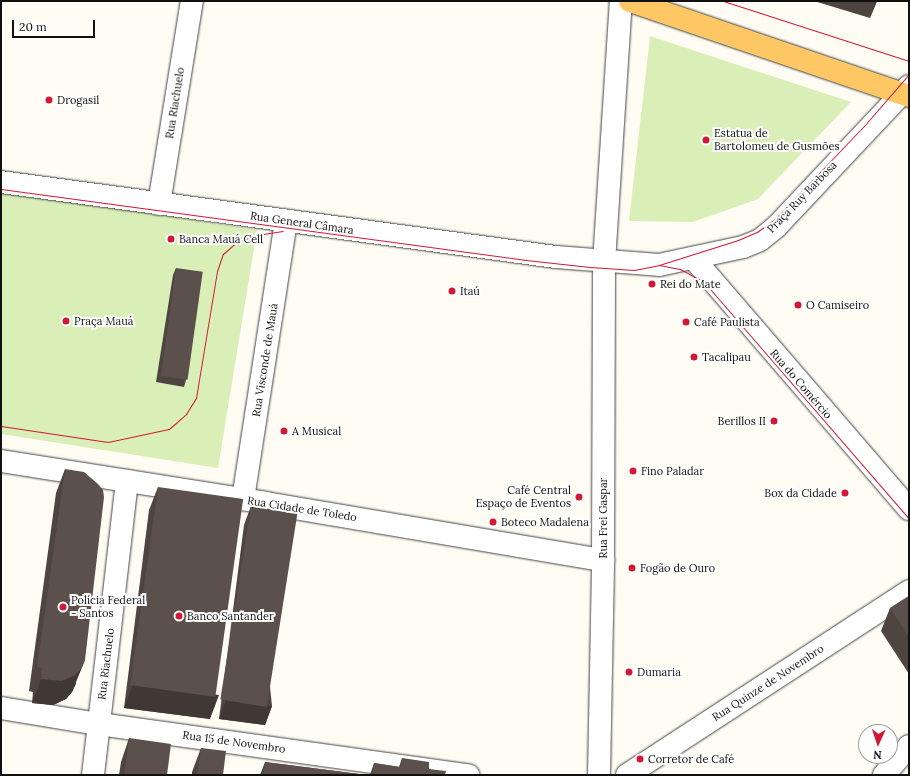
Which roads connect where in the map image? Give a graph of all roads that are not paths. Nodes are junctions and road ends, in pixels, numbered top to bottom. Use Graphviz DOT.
graph roads {
  1 [pos="192,1"];
  2 [pos="621,1"];
  3 [pos="630,1"];
  4 [pos="907,92"];
  5 [pos="1,182"];
  6 [pos="159,204"];
  7 [pos="286,221"];
  8 [pos="693,258"];
  9 [pos="604,262"];
  10 [pos="1,461"];
  11 [pos="127,481"];
  12 [pos="243,499"];
  13 [pos="909,509"];
  14 [pos="603,560"];
  15 [pos="909,591"];
  16 [pos="1,708"];
  17 [pos="99,724"];
  18 [pos="909,746"];
  19 [pos="92,775"];
  20 [pos="468,775"];
  21 [pos="599,775"];
  22 [pos="627,775"];
  23 [pos="884,775"];
  1 -- 6 [label="street, Rua Riachuelo"];
  2 -- 9 [label="street"];
  3 -- 4 [label="main road, Praça Ruy Barbosa"];
  4 -- 8 [label="street, Praça Ruy Barbosa"];
  5 -- 6 [label="street, Rua General Câmara"];
  6 -- 7 [label="street, Rua General Câmara"];
  7 -- 9 [label="street, Rua General Câmara"];
  7 -- 12 [label="street, Rua Visconde de Mauá"];
  8 -- 9 [label="street, Praça Ruy Barbosa"];
  8 -- 13 [label="street, Rua do Comércio"];
  9 -- 14 [label="street, Rua Frei Gaspar"];
  10 -- 11 [label="street, Rua Cidade de Toledo"];
  11 -- 12 [label="street, Rua Cidade de Toledo"];
  11 -- 17 [label="street, Rua Riachuelo"];
  12 -- 14 [label="street, Rua Cidade de Toledo"];
  14 -- 21 [label="street, Rua Frei Gaspar"];
  15 -- 22 [label="street, Rua Quinze de Novembro"];
  16 -- 17 [label="street, Rua 15 de Novembro"];
  17 -- 19 [label="street, Rua Riachuelo"];
  17 -- 20 [label="street, Rua 15 de Novembro"];
  18 -- 23 [label="street"];
}
